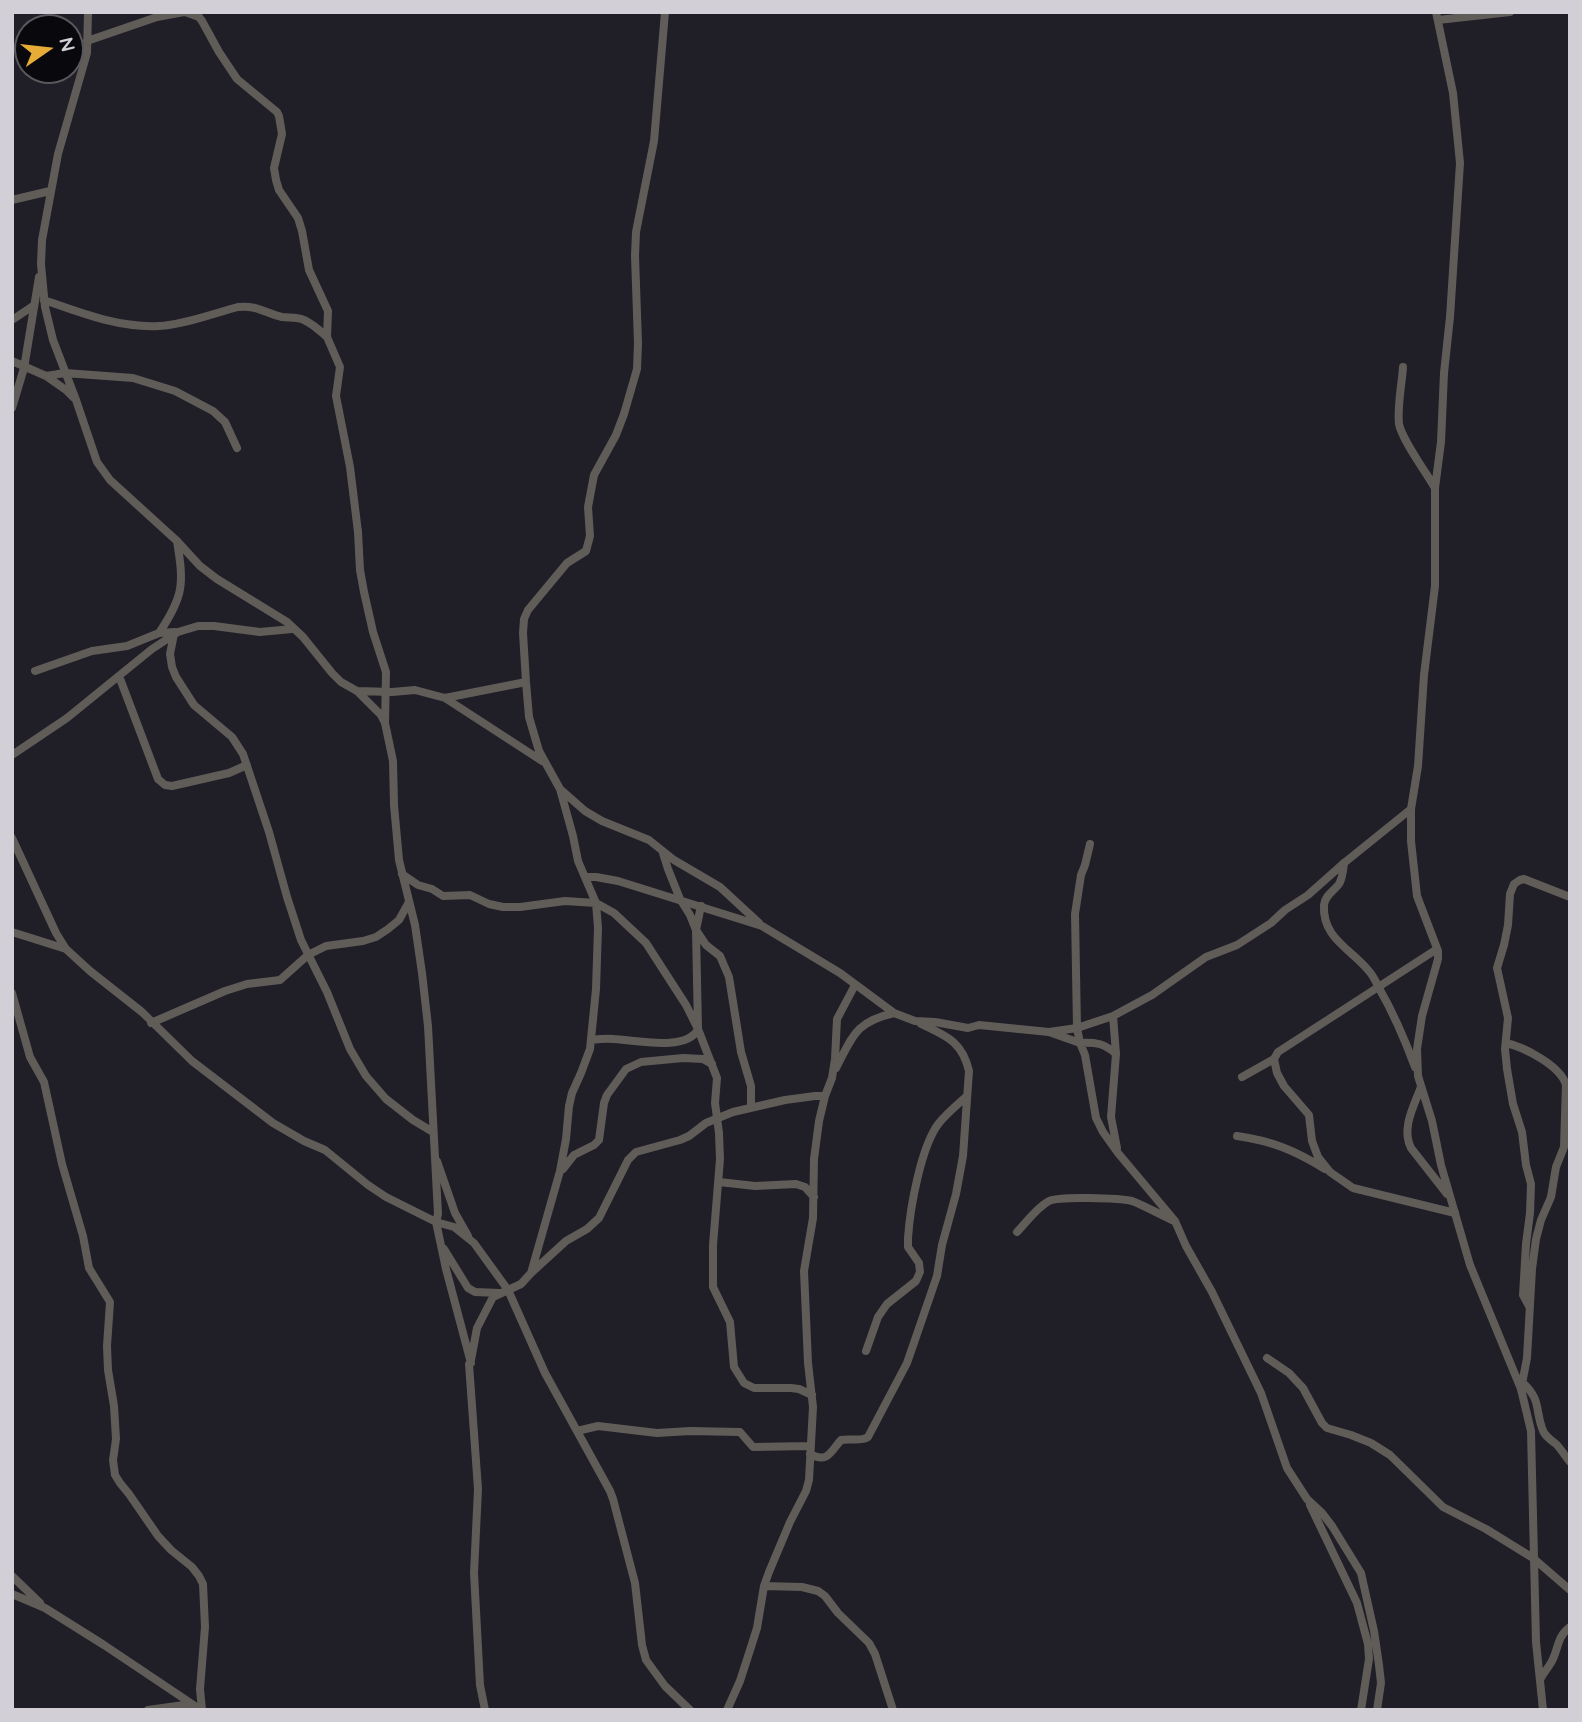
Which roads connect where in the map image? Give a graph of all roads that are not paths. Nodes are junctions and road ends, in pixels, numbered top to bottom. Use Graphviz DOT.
graph roads {
  1 [pos="88,12"];
  2 [pos="665,12"];
  3 [pos="1510,12"];
  4 [pos="180,13"];
  5 [pos="1437,16"];
  6 [pos="87,41"];
  7 [pos="50,191"];
  8 [pos="12,200"];
  9 [pos="41,264"];
  10 [pos="44,300"];
  11 [pos="33,306"];
  12 [pos="12,320"];
  13 [pos="327,337"];
  14 [pos="12,361"];
  15 [pos="1403,367"];
  16 [pos="24,368"];
  17 [pos="65,373"];
  18 [pos="46,376"];
  19 [pos="76,400"];
  20 [pos="12,408"];
  21 [pos="237,448"];
  22 [pos="1435,488"];
  23 [pos="177,541"];
  24 [pos="292,629"];
  25 [pos="159,633"];
  26 [pos="176,633"];
  27 [pos="35,671"];
  28 [pos="119,676"];
  29 [pos="526,682"];
  30 [pos="357,691"];
  31 [pos="387,692"];
  32 [pos="445,698"];
  33 [pos="386,723"];
  34 [pos="12,755"];
  35 [pos="545,763"];
  36 [pos="247,765"];
  37 [pos="560,789"];
  38 [pos="1411,809"];
  39 [pos="12,838"];
  40 [pos="1090,844"];
  41 [pos="663,853"];
  42 [pos="1344,863"];
  43 [pos="402,874"];
  44 [pos="585,877"];
  45 [pos="1570,897"];
  46 [pos="680,899"];
  47 [pos="409,902"];
  48 [pos="596,903"];
  49 [pos="701,906"];
  50 [pos="762,926"];
  51 [pos="696,930"];
  52 [pos="12,932"];
  53 [pos="1437,948"];
  54 [pos="66,949"];
  55 [pos="308,956"];
  56 [pos="855,985"];
  57 [pos="1379,987"];
  58 [pos="12,993"];
  59 [pos="894,1013"];
  60 [pos="1112,1016"];
  61 [pos="915,1021"];
  62 [pos="151,1023"];
  63 [pos="1077,1028"];
  64 [pos="698,1029"];
  65 [pos="1049,1032"];
  66 [pos="591,1040"];
  67 [pos="1080,1043"];
  68 [pos="1506,1043"];
  69 [pos="1116,1054"];
  70 [pos="1274,1059"];
  71 [pos="714,1066"];
  72 [pos="1418,1076"];
  73 [pos="832,1077"];
  74 [pos="1242,1077"];
  75 [pos="1421,1086"];
  76 [pos="825,1096"];
  77 [pos="967,1096"];
  78 [pos="751,1107"];
  79 [pos="716,1118"];
  80 [pos="433,1132"];
  81 [pos="1237,1136"];
  82 [pos="434,1152"];
  83 [pos="1118,1153"];
  84 [pos="561,1171"];
  85 [pos="1329,1172"];
  86 [pos="719,1182"];
  87 [pos="814,1197"];
  88 [pos="1451,1199"];
  89 [pos="1455,1213"];
  90 [pos="436,1222"];
  91 [pos="1175,1222"];
  92 [pos="1017,1232"];
  93 [pos="472,1241"];
  94 [pos="441,1244"];
  95 [pos="531,1273"];
  96 [pos="504,1292"];
  97 [pos="1529,1306"];
  98 [pos="866,1351"];
  99 [pos="1267,1358"];
  100 [pos="471,1363"];
  101 [pos="1522,1386"];
  102 [pos="812,1395"];
  103 [pos="577,1431"];
  104 [pos="810,1450"];
  105 [pos="1570,1462"];
  106 [pos="1307,1499"];
  107 [pos="1533,1558"];
  108 [pos="12,1576"];
  109 [pos="764,1586"];
  110 [pos="1570,1590"];
  111 [pos="12,1594"];
  112 [pos="45,1608"];
  113 [pos="1570,1627"];
  114 [pos="1540,1680"];
  115 [pos="197,1708"];
  116 [pos="148,1710"];
  117 [pos="485,1710"];
  118 [pos="690,1710"];
  119 [pos="727,1710"];
  120 [pos="893,1710"];
  121 [pos="1361,1710"];
  122 [pos="1377,1710"];
  123 [pos="1544,1710"];
  1 -- 6 [label="street"];
  2 -- 29 [label="street"];
  3 -- 5 [label="street"];
  4 -- 6 [label="street"];
  4 -- 13 [label="street"];
  5 -- 22 [label="street"];
  6 -- 7 [label="street"];
  7 -- 8 [label="street"];
  7 -- 9 [label="street"];
  9 -- 10 [label="street"];
  9 -- 11 [label="street"];
  10 -- 13 [label="street"];
  10 -- 17 [label="street"];
  11 -- 12 [label="street"];
  11 -- 16 [label="street"];
  13 -- 31 [label="street"];
  14 -- 16 [label="street"];
  15 -- 22 [label="street"];
  16 -- 18 [label="street"];
  16 -- 20 [label="street"];
  17 -- 18 [label="street"];
  17 -- 19 [label="street"];
  17 -- 21 [label="street"];
  18 -- 19 [label="street"];
  19 -- 23 [label="street"];
  22 -- 38 [label="street"];
  23 -- 24 [label="street"];
  23 -- 25 [label="street"];
  24 -- 26 [label="street"];
  24 -- 30 [label="street"];
  25 -- 26 [label="street"];
  25 -- 27 [label="street"];
  26 -- 28 [label="street"];
  26 -- 36 [label="street"];
  28 -- 34 [label="street"];
  28 -- 36 [label="street"];
  29 -- 32 [label="street"];
  29 -- 35 [label="street"];
  30 -- 31 [label="street"];
  30 -- 33 [label="street"];
  31 -- 32 [label="street"];
  31 -- 33 [label="street"];
  32 -- 35 [label="street"];
  33 -- 43 [label="street"];
  35 -- 37 [label="street"];
  36 -- 55 [label="street"];
  37 -- 41 [label="street"];
  37 -- 44 [label="street"];
  38 -- 42 [label="street"];
  38 -- 53 [label="street"];
  39 -- 54 [label="street"];
  40 -- 63 [label="street"];
  41 -- 46 [label="street"];
  41 -- 50 [label="street"];
  42 -- 57 [label="street"];
  42 -- 60 [label="street"];
  43 -- 47 [label="street"];
  43 -- 48 [label="street"];
  44 -- 46 [label="street"];
  44 -- 48 [label="street"];
  45 -- 68 [label="street"];
  46 -- 49 [label="street"];
  46 -- 51 [label="street"];
  47 -- 55 [label="street"];
  47 -- 80 [label="street"];
  48 -- 64 [label="street"];
  48 -- 66 [label="street"];
  49 -- 50 [label="street"];
  49 -- 51 [label="street"];
  50 -- 56 [label="street"];
  51 -- 64 [label="street"];
  51 -- 78 [label="street"];
  52 -- 54 [label="street"];
  53 -- 57 [label="street"];
  53 -- 72 [label="street"];
  54 -- 62 [label="street"];
  55 -- 62 [label="street"];
  55 -- 80 [label="street"];
  56 -- 59 [label="street"];
  56 -- 73 [label="street"];
  57 -- 70 [label="street"];
  57 -- 72 [label="street"];
  58 -- 115 [label="street"];
  59 -- 61 [label="street"];
  59 -- 73 [label="street"];
  60 -- 63 [label="street"];
  60 -- 69 [label="street"];
  61 -- 65 [label="street"];
  61 -- 77 [label="street"];
  62 -- 90 [label="street"];
  63 -- 65 [label="street"];
  63 -- 67 [label="street"];
  64 -- 66 [label="street"];
  64 -- 71 [label="street"];
  65 -- 67 [label="street"];
  66 -- 84 [label="street"];
  67 -- 69 [label="street"];
  67 -- 83 [label="street"];
  68 -- 97 [label="street"];
  68 -- 97 [label="street"];
  69 -- 83 [label="street"];
  70 -- 74 [label="street"];
  70 -- 85 [label="street"];
  71 -- 79 [label="street"];
  71 -- 84 [label="street"];
  72 -- 75 [label="street"];
  73 -- 76 [label="street"];
  75 -- 88 [label="street"];
  75 -- 88 [label="street"];
  76 -- 78 [label="street"];
  76 -- 87 [label="street"];
  77 -- 98 [label="street"];
  77 -- 104 [label="street"];
  78 -- 79 [label="street"];
  79 -- 86 [label="street"];
  79 -- 95 [label="street"];
  80 -- 82 [label="street"];
  81 -- 85 [label="street"];
  82 -- 90 [label="street"];
  82 -- 93 [label="street"];
  83 -- 91 [label="street"];
  84 -- 95 [label="street"];
  85 -- 89 [label="street"];
  86 -- 87 [label="street"];
  86 -- 102 [label="street"];
  87 -- 102 [label="street"];
  88 -- 89 [label="street"];
  89 -- 101 [label="street"];
  90 -- 93 [label="street"];
  90 -- 94 [label="street"];
  91 -- 92 [label="street"];
  91 -- 106 [label="street"];
  93 -- 96 [label="street"];
  94 -- 96 [label="street"];
  94 -- 100 [label="street"];
  95 -- 96 [label="street"];
  96 -- 100 [label="street"];
  96 -- 103 [label="street"];
  97 -- 101 [label="street"];
  99 -- 107 [label="street"];
  100 -- 117 [label="street"];
  101 -- 105 [label="street"];
  101 -- 107 [label="street"];
  102 -- 104 [label="street"];
  103 -- 104 [label="street"];
  103 -- 118 [label="street"];
  104 -- 109 [label="street"];
  106 -- 121 [label="street"];
  106 -- 122 [label="street"];
  107 -- 110 [label="street"];
  107 -- 114 [label="street"];
  108 -- 112 [label="street"];
  109 -- 119 [label="street"];
  109 -- 120 [label="street"];
  111 -- 112 [label="street"];
  112 -- 115 [label="street"];
  113 -- 114 [label="street"];
  114 -- 123 [label="street"];
  115 -- 116 [label="street"];
}
